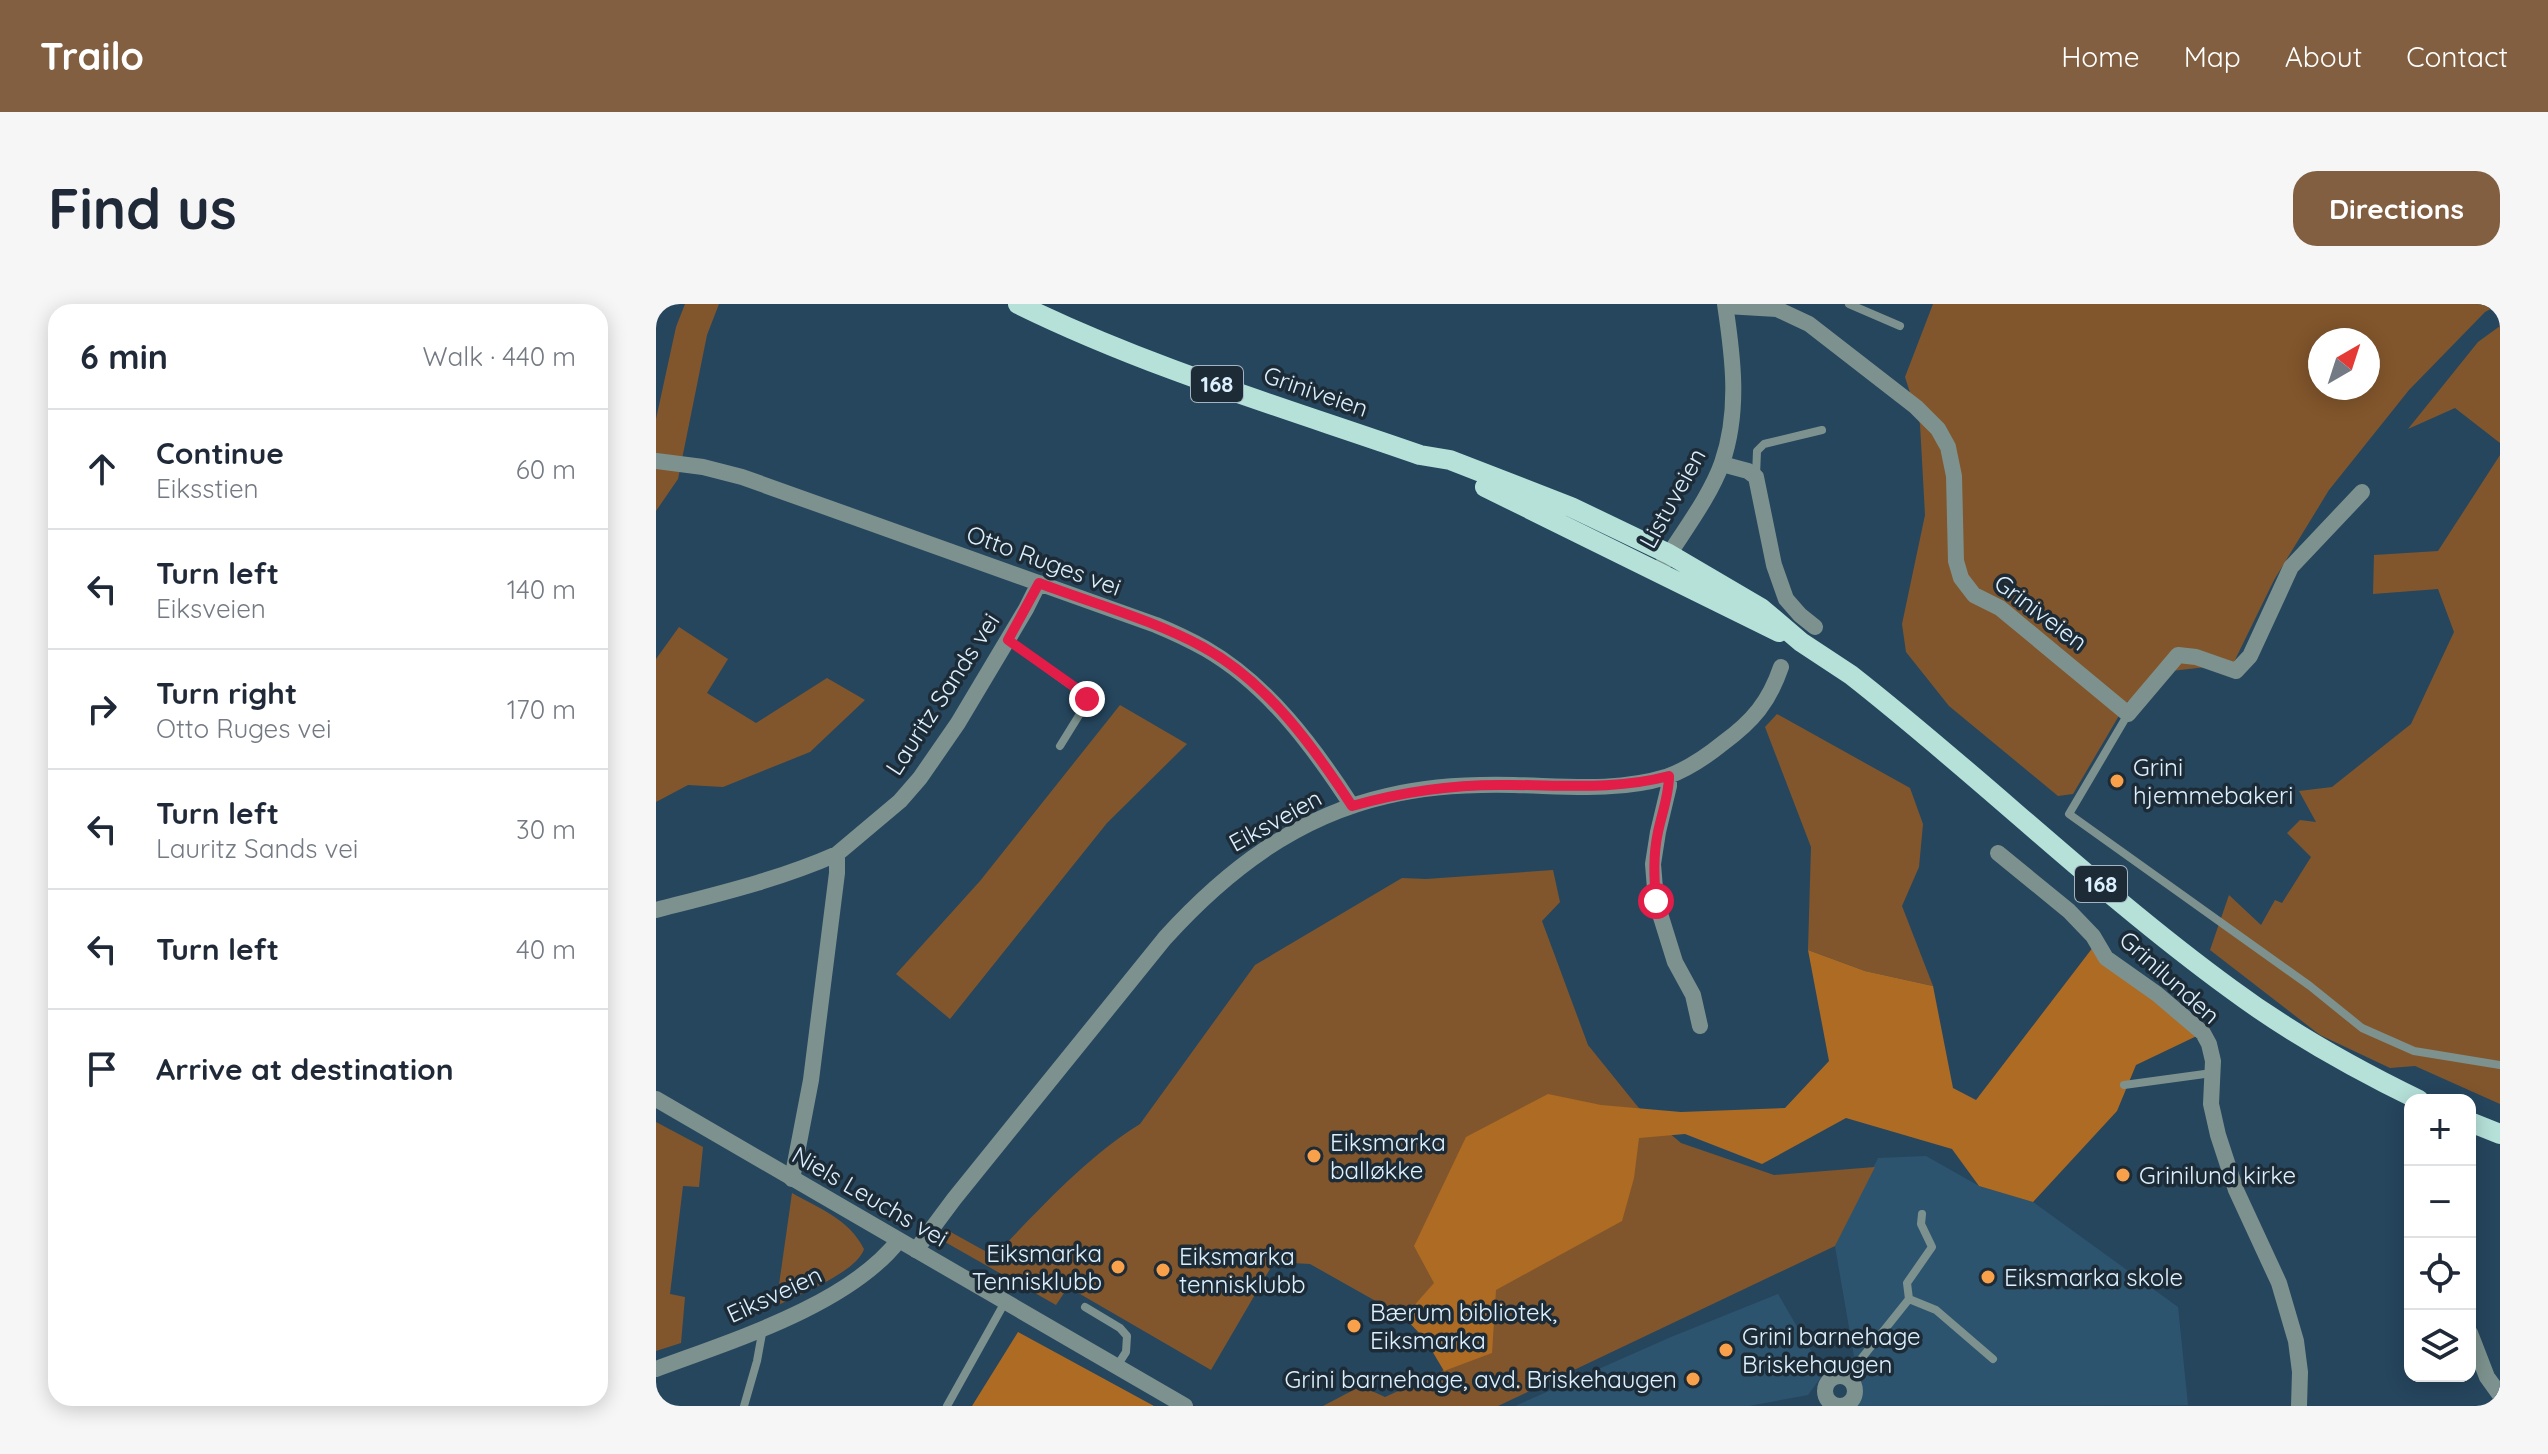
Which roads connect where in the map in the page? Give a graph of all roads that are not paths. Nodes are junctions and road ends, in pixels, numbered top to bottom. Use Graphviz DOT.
graph roads {
  1 [pos="1018,304"];
  2 [pos="1849,304"];
  3 [pos="1726,305"];
  4 [pos="1900,326"];
  5 [pos="1822,430"];
  6 [pos="656,461"];
  7 [pos="1722,464"];
  8 [pos="1756,477"];
  9 [pos="2362,492"];
  10 [pos="1664,563"];
  11 [pos="1039,583"];
  12 [pos="1808,635"];
  13 [pos="1008,640"];
  14 [pos="1781,667"];
  15 [pos="2128,714"];
  16 [pos="1060,746"];
  17 [pos="1669,776"];
  18 [pos="1352,806"];
  19 [pos="1998,853"];
  20 [pos="837,854"];
  21 [pos="656,910"];
  22 [pos="1700,1026"];
  23 [pos="2500,1065"];
  24 [pos="2212,1073"];
  25 [pos="2124,1085"];
  26 [pos="2408,1094"];
  27 [pos="656,1099"];
  28 [pos="2476,1124"];
  29 [pos="2500,1134"];
  30 [pos="792,1179"];
  31 [pos="1922,1214"];
  32 [pos="899,1240"];
  33 [pos="916,1250"];
  34 [pos="1909,1299"];
  35 [pos="1005,1301"];
  36 [pos="1085,1307"];
  37 [pos="763,1327"];
  38 [pos="2476,1349"];
  39 [pos="1993,1359"];
  40 [pos="1117,1366"];
  41 [pos="656,1369"];
  42 [pos="1850,1379"];
  43 [pos="2500,1395"];
  44 [pos="744,1406"];
  45 [pos="947,1406"];
  46 [pos="1185,1406"];
  47 [pos="1837,1406"];
  48 [pos="2299,1406"];
  1 -- 10 [label="main road, Griniveien / 168"];
  2 -- 4 [label="lane"];
  3 -- 7 [label="street, Listuveien"];
  3 -- 15 [label="street, Griniveien"];
  5 -- 8 [label="lane"];
  6 -- 11 [label="street, Otto Ruges vei"];
  7 -- 8 [label="street"];
  7 -- 10 [label="street, Listuveien"];
  8 -- 12 [label="street"];
  9 -- 15 [label="street"];
  10 -- 12 [label="main road, Griniveien / 168"];
  11 -- 13 [label="street, Lauritz Sands vei"];
  11 -- 18 [label="street, Otto Ruges vei"];
  12 -- 26 [label="main road, Griniveien / 168"];
  13 -- 16 [label="lane"];
  13 -- 20 [label="street, Lauritz Sands vei"];
  14 -- 17 [label="street, Eiksveien"];
  15 -- 23 [label="lane"];
  17 -- 18 [label="street, Eiksveien"];
  17 -- 22 [label="street"];
  18 -- 33 [label="street, Eiksveien"];
  19 -- 24 [label="street, Grinilunden"];
  20 -- 21 [label="street, Lauritz Sands vei"];
  20 -- 30 [label="street"];
  24 -- 25 [label="lane"];
  24 -- 48 [label="street, Grinilunden"];
  27 -- 30 [label="street, Niels Leuchs vei"];
  28 -- 29 [label="main road"];
  30 -- 32 [label="street, Niels Leuchs vei"];
  31 -- 34 [label="lane"];
  32 -- 33 [label="street, Niels Leuchs vei"];
  32 -- 37 [label="street, Eiksveien"];
  33 -- 35 [label="street, Niels Leuchs vei"];
  34 -- 39 [label="lane"];
  34 -- 42 [label="lane"];
  35 -- 40 [label="street, Niels Leuchs vei"];
  35 -- 45 [label="lane"];
  36 -- 40 [label="lane"];
  37 -- 41 [label="street, Eiksveien"];
  37 -- 44 [label="lane"];
  38 -- 43 [label="street"];
  40 -- 46 [label="street, Niels Leuchs vei"];
  42 -- 47 [label="street"];
}
